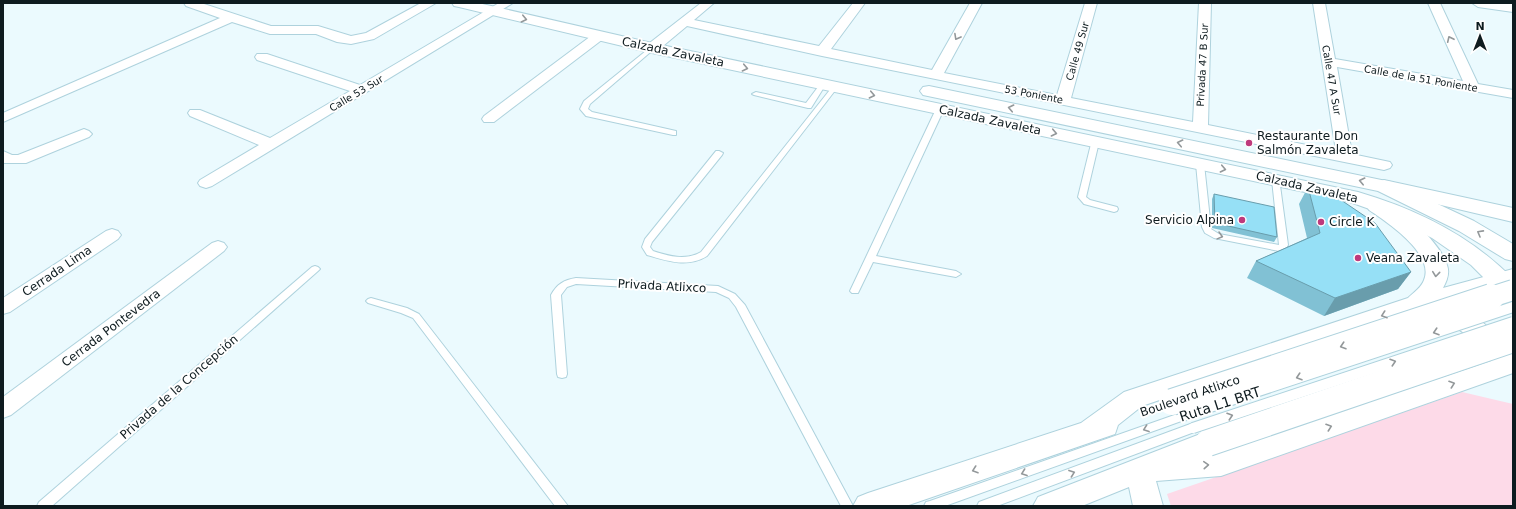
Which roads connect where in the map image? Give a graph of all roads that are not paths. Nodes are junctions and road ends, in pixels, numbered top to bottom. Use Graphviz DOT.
graph roads {
  1 [pos="190,3"];
  2 [pos="430,3"];
  3 [pos="459,3"];
  4 [pos="507,3"];
  5 [pos="511,3"];
  6 [pos="708,3"];
  7 [pos="859,3"];
  8 [pos="976,3"];
  9 [pos="1091,3"];
  10 [pos="1205,3"];
  11 [pos="1319,3"];
  12 [pos="1434,3"];
  13 [pos="1478,3"];
  14 [pos="1513,8"];
  15 [pos="493,12"];
  16 [pos="231,18"];
  17 [pos="685,22"];
  18 [pos="599,36"];
  19 [pos="659,42"];
  20 [pos="822,52"];
  21 [pos="262,57"];
  22 [pos="1328,62"];
  23 [pos="936,75"];
  24 [pos="829,86"];
  25 [pos="1473,87"];
  26 [pos="362,90"];
  27 [pos="756,94"];
  28 [pos="1513,94"];
  29 [pos="1063,100"];
  30 [pos="808,106"];
  31 [pos="819,108"];
  32 [pos="940,109"];
  33 [pos="195,113"];
  34 [pos="3,118"];
  35 [pos="489,119"];
  36 [pos="1200,127"];
  37 [pos="673,133"];
  38 [pos="84,134"];
  39 [pos="1095,142"];
  40 [pos="271,144"];
  41 [pos="719,153"];
  42 [pos="3,156"];
  43 [pos="1345,156"];
  44 [pos="1200,164"];
  45 [pos="1384,165"];
  46 [pos="1276,180"];
  47 [pos="206,183"];
  48 [pos="1380,196"];
  49 [pos="1114,209"];
  50 [pos="1513,215"];
  51 [pos="112,235"];
  52 [pos="218,247"];
  53 [pos="1513,254"];
  54 [pos="870,258"];
  55 [pos="315,269"];
  56 [pos="956,274"];
  57 [pos="1510,285"];
  58 [pos="854,291"];
  59 [pos="371,301"];
  60 [pos="1416,304"];
  61 [pos="3,307"];
  62 [pos="1513,307"];
  63 [pos="1513,322"];
  64 [pos="1513,340"];
  65 [pos="1506,372"];
  66 [pos="562,374"];
  67 [pos="3,409"];
  68 [pos="1177,409"];
  69 [pos="1091,430"];
  70 [pos="1200,436"];
  71 [pos="1139,470"];
  72 [pos="43,506"];
  73 [pos="562,506"];
  74 [pos="847,506"];
  75 [pos="868,506"];
  76 [pos="930,506"];
  77 [pos="983,506"];
  78 [pos="1048,506"];
  79 [pos="1148,506"];
  1 -- 16 [label="street"];
  2 -- 16 [label="street"];
  3 -- 15 [label="main road, Calzada Zavaleta"];
  4 -- 15 [label="street, Calle 53 Sur"];
  5 -- 19 [label="main road, Calzada Zavaleta"];
  6 -- 17 [label="street"];
  7 -- 20 [label="street"];
  8 -- 23 [label="street, one-way"];
  9 -- 29 [label="street, Calle 49 Sur"];
  10 -- 36 [label="street, Privada 47 B Sur"];
  11 -- 22 [label="street, Calle 47 A Sur"];
  25 -- 12 [label="street, one-way"];
  13 -- 14 [label="street"];
  15 -- 18 [label="main road, Calzada Zavaleta, one-way"];
  15 -- 26 [label="street, Calle 53 Sur"];
  16 -- 34 [label="street"];
  17 -- 19 [label="street"];
  17 -- 20 [label="street, 53 Poniente"];
  18 -- 19 [label="main road, Calzada Zavaleta"];
  18 -- 35 [label="street"];
  19 -- 24 [label="main road, Calzada Zavaleta, one-way"];
  19 -- 37 [label="lane"];
  48 -- 19 [label="main road, Calzada Zavaleta, one-way"];
  20 -- 23 [label="street, 53 Poniente"];
  21 -- 26 [label="street"];
  22 -- 25 [label="street, Calle de la 51 Poniente"];
  22 -- 43 [label="street, Calle 47 A Sur"];
  23 -- 29 [label="street, 53 Poniente"];
  24 -- 30 [label="lane"];
  24 -- 31 [label="lane"];
  24 -- 32 [label="main road, Calzada Zavaleta, one-way"];
  25 -- 28 [label="street, Calle de la 51 Poniente"];
  26 -- 40 [label="street, Calle 53 Sur"];
  27 -- 30 [label="lane"];
  29 -- 36 [label="street, 53 Poniente"];
  30 -- 31 [label="lane"];
  31 -- 41 [label="lane"];
  32 -- 39 [label="main road, Calzada Zavaleta, one-way"];
  32 -- 54 [label="lane"];
  33 -- 40 [label="street"];
  36 -- 43 [label="street, 53 Poniente"];
  38 -- 42 [label="street"];
  39 -- 44 [label="main road, Calzada Zavaleta"];
  39 -- 49 [label="lane"];
  40 -- 47 [label="street, Calle 53 Sur"];
  43 -- 45 [label="street, 53 Poniente"];
  44 -- 46 [label="main road, Calzada Zavaleta, one-way"];
  44 -- 46 [label="lane, one-way"];
  46 -- 48 [label="main road, Calzada Zavaleta"];
  48 -- 50 [label="main road"];
  53 -- 48 [label="main road, Calzada Zavaleta, one-way"];
  48 -- 57 [label="main road, Calzada Zavaleta"];
  48 -- 60 [label="main road, one-way"];
  51 -- 61 [label="street, Cerrada Lima"];
  52 -- 67 [label="street, Cerrada Pontevedra"];
  54 -- 56 [label="lane"];
  54 -- 58 [label="lane"];
  55 -- 72 [label="lane, Privada de la Concepción"];
  57 -- 60 [label="main road"];
  57 -- 68 [label="main road, Boulevard Atlixco, one-way, bridge"];
  59 -- 73 [label="lane"];
  60 -- 65 [label="main road"];
  60 -- 69 [label="main road, one-way"];
  62 -- 68 [label="lane, Ruta L1 BRT, one-way, bridge"];
  70 -- 63 [label="lane, Ruta L1 BRT, one-way, bridge"];
  64 -- 70 [label="main road, bridge"];
  71 -- 65 [label="main road, one-way"];
  66 -- 74 [label="lane, Privada Atlixco"];
  68 -- 69 [label="main road, Boulevard Atlixco"];
  68 -- 76 [label="lane, Ruta L1 BRT, one-way"];
  69 -- 75 [label="main road, Boulevard Atlixco, one-way"];
  70 -- 71 [label="main road"];
  77 -- 70 [label="lane, Ruta L1 BRT, one-way"];
  71 -- 78 [label="main road"];
  71 -- 79 [label="main road"];
}
